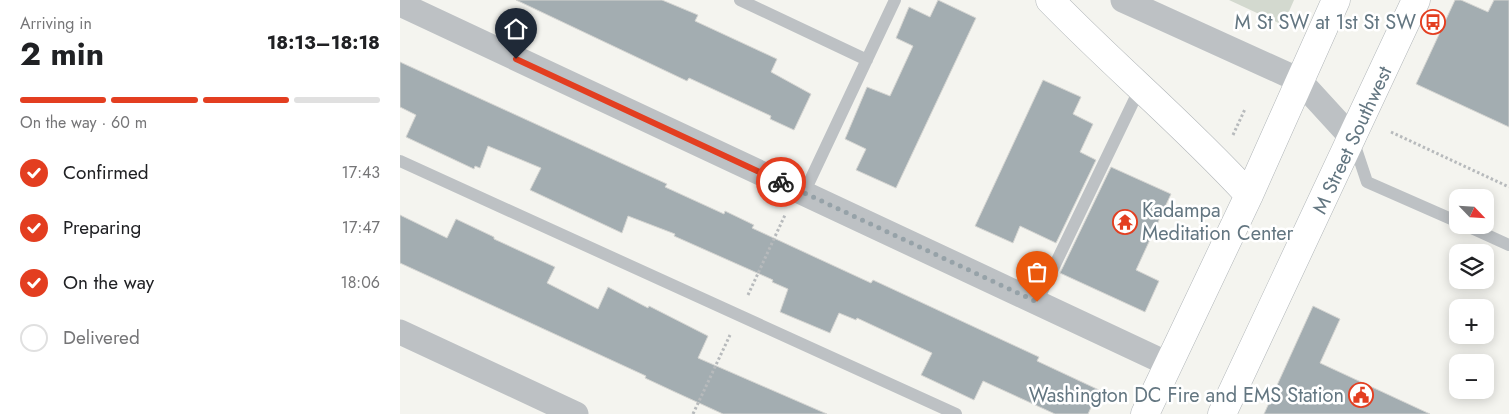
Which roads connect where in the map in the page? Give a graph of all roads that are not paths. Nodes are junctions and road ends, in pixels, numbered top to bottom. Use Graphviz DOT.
graph roads {
  1 [pos="740,0"];
  2 [pos="895,0"];
  3 [pos="1050,0"];
  4 [pos="1123,0"];
  5 [pos="1336,0"];
  6 [pos="1416,0"];
  7 [pos="400,4"];
  8 [pos="868,60"];
  9 [pos="1299,80"];
  10 [pos="1140,88"];
  11 [pos="1353,139"];
  12 [pos="400,161"];
  13 [pos="804,193"];
  14 [pos="1249,195"];
  15 [pos="1449,218"];
  16 [pos="1485,234"];
  17 [pos="1509,245"];
  18 [pos="1037,302"];
  19 [pos="400,332"];
  20 [pos="1168,364"];
  21 [pos="576,414"];
  22 [pos="956,414"];
  23 [pos="1145,414"];
  24 [pos="1222,414"];
  1 -- 8 [label="lane"];
  2 -- 8 [label="lane"];
  3 -- 10 [label="main road"];
  4 -- 9 [label="street"];
  5 -- 9 [label="main road"];
  6 -- 11 [label="main road, M Street Southwest"];
  7 -- 13 [label="street"];
  8 -- 13 [label="lane"];
  9 -- 11 [label="street"];
  9 -- 14 [label="main road"];
  10 -- 14 [label="main road"];
  10 -- 18 [label="lane"];
  11 -- 15 [label="lane"];
  11 -- 24 [label="main road, M Street Southwest"];
  12 -- 22 [label="lane"];
  13 -- 18 [label="street"];
  14 -- 20 [label="main road"];
  16 -- 17 [label="lane"];
  18 -- 20 [label="street"];
  19 -- 21 [label="street"];
  20 -- 23 [label="main road"];
}
